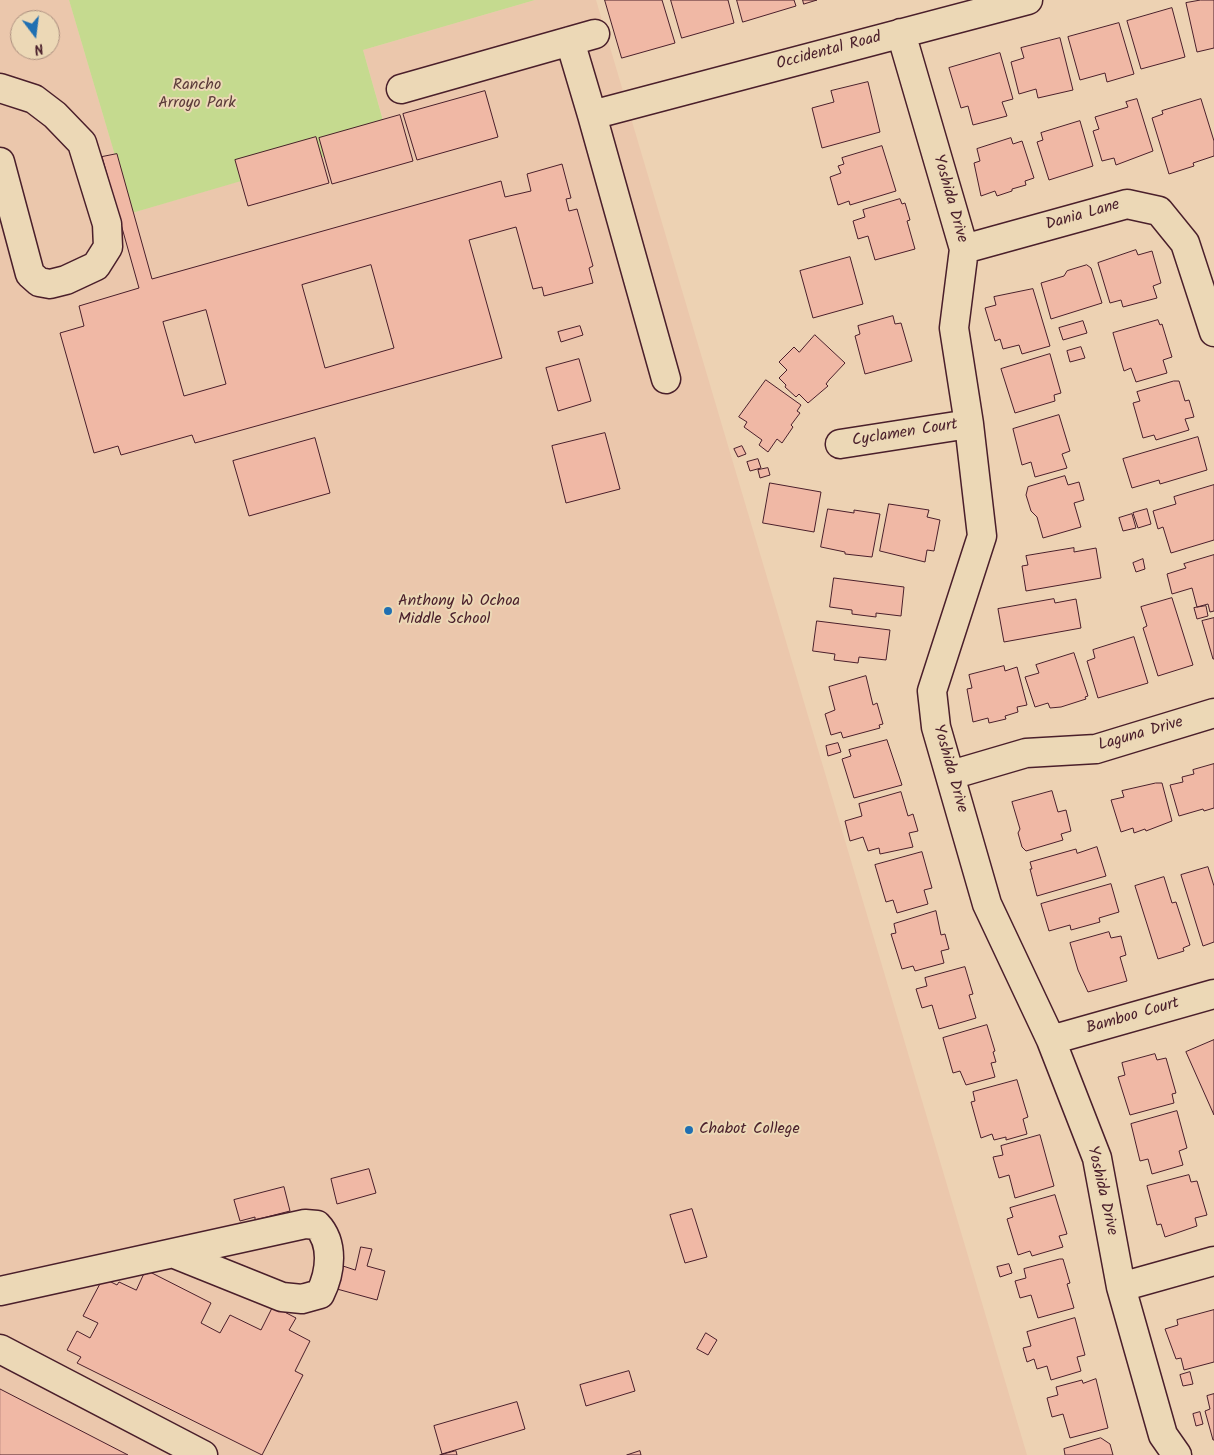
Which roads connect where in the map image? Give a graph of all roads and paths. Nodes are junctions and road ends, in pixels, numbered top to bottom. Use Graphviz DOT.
graph roads {
  1 [pos="1028,0"];
  2 [pos="901,33"];
  3 [pos="0,88"];
  4 [pos="401,89"];
  5 [pos="592,115"];
  6 [pos="0,162"];
  7 [pos="964,249"];
  8 [pos="1214,332"];
  9 [pos="666,379"];
  10 [pos="969,424"];
  11 [pos="840,444"];
  12 [pos="1214,713"];
  13 [pos="951,775"];
  14 [pos="1214,994"];
  15 [pos="1051,1040"];
  16 [pos="175,1254"];
  17 [pos="1214,1261"];
  18 [pos="1121,1287"];
  19 [pos="0,1291"];
  20 [pos="0,1349"];
  21 [pos="203,1455"];
  22 [pos="1177,1455"];
  1 -- 2 [label="street, Occidental Road"];
  2 -- 5 [label="street, Occidental Road"];
  2 -- 7 [label="street, Yoshida Drive"];
  3 -- 6 [label="street"];
  4 -- 5 [label="street"];
  5 -- 9 [label="street"];
  7 -- 8 [label="street, Dania Lane"];
  7 -- 10 [label="street, Yoshida Drive"];
  10 -- 11 [label="street, Cyclamen Court"];
  10 -- 13 [label="street, Yoshida Drive"];
  12 -- 13 [label="street, Laguna Drive"];
  13 -- 15 [label="street, Yoshida Drive"];
  14 -- 15 [label="street, Bamboo Court"];
  15 -- 18 [label="street, Yoshida Drive"];
  16 -- 16 [label="street"];
  16 -- 19 [label="street"];
  17 -- 18 [label="street"];
  18 -- 22 [label="street, Yoshida Drive"];
  20 -- 21 [label="street"];
}
